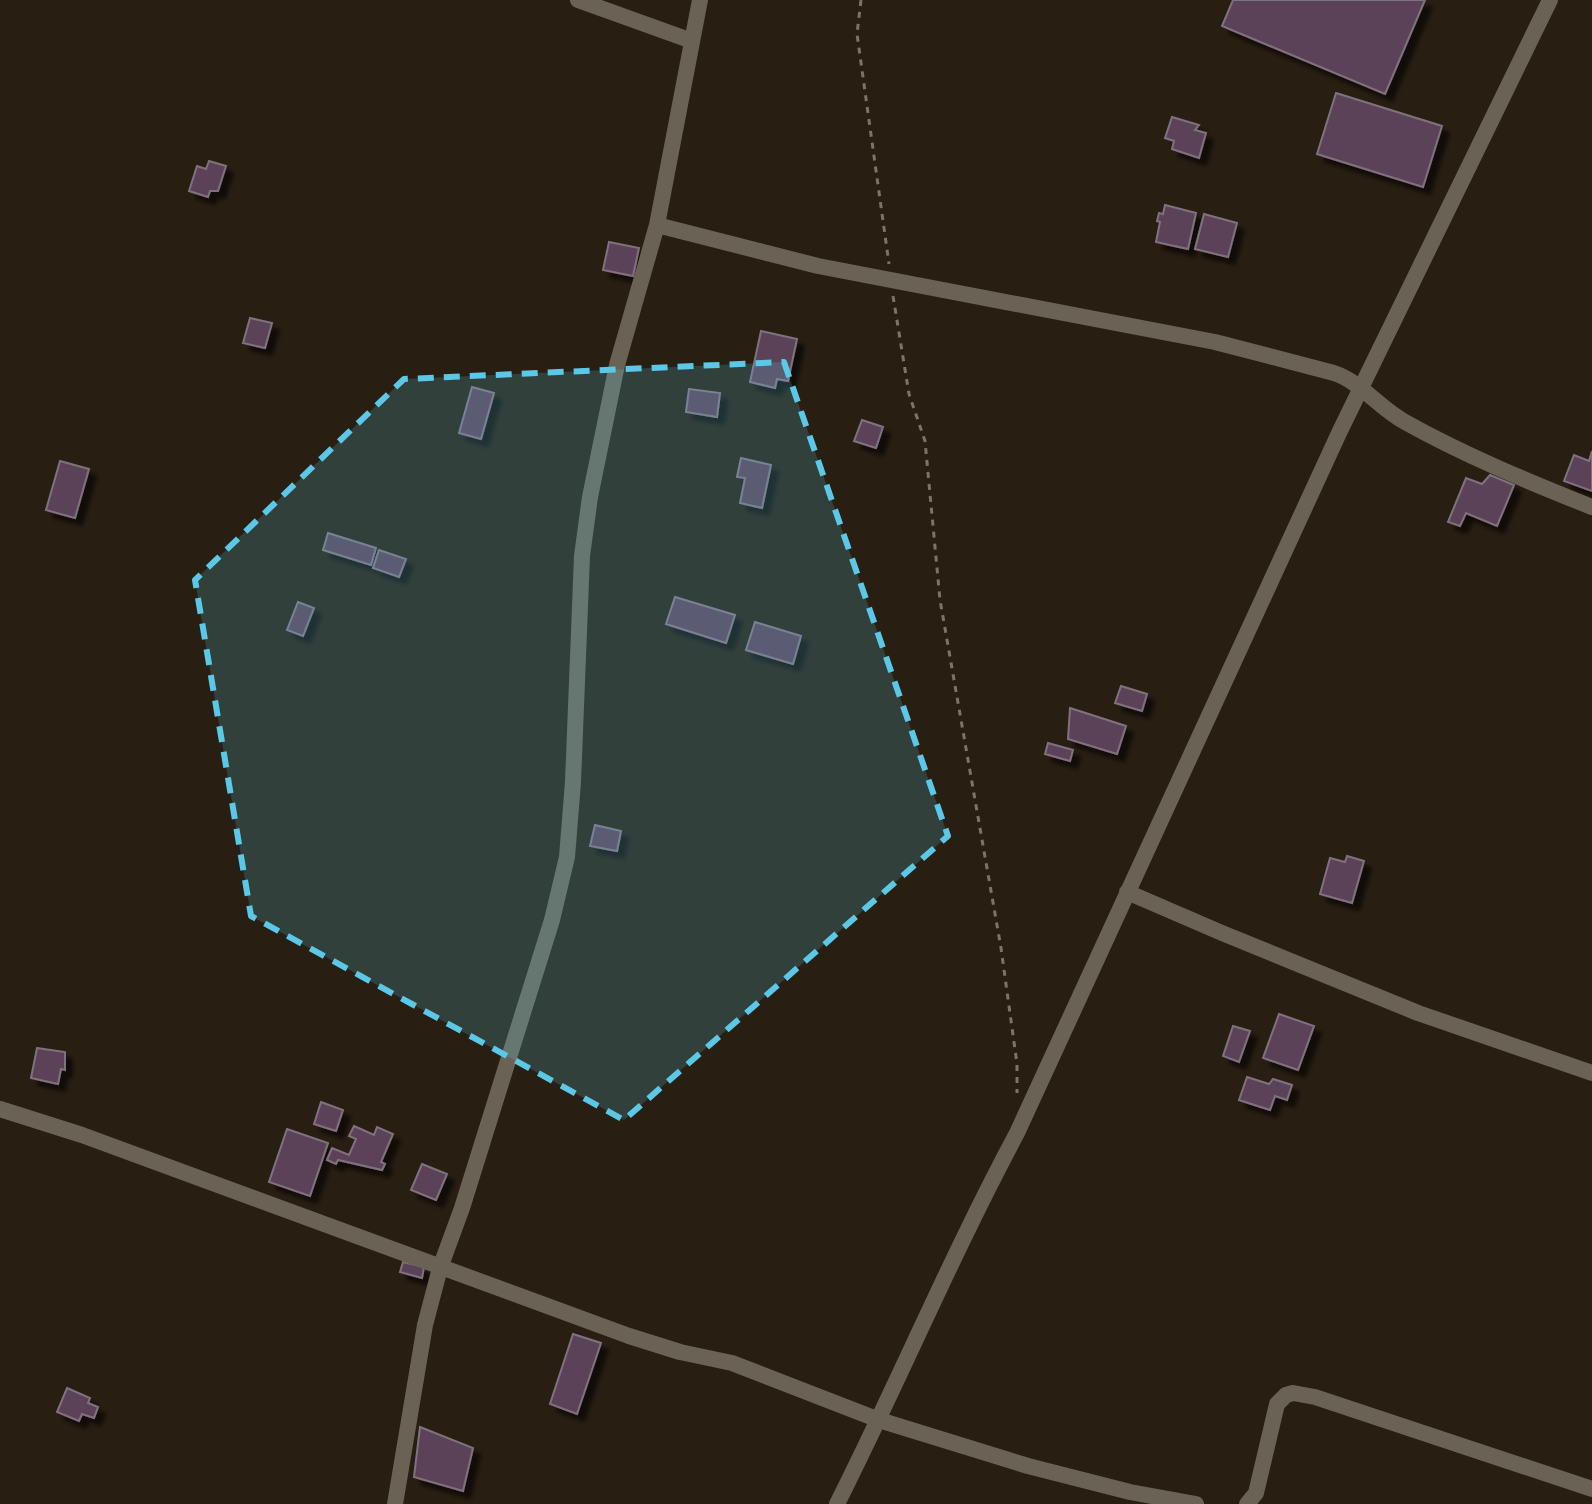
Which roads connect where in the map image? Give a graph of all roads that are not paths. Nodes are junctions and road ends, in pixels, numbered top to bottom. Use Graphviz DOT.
graph roads {
  1 [pos="578,0"];
  2 [pos="700,0"];
  3 [pos="1550,0"];
  4 [pos="692,41"];
  5 [pos="657,225"];
  6 [pos="1362,390"];
  7 [pos="1592,507"];
  8 [pos="1127,892"];
  9 [pos="1592,1073"];
  10 [pos="0,1109"];
  11 [pos="440,1268"];
  12 [pos="879,1420"];
  13 [pos="1592,1489"];
  14 [pos="395,1504"];
  15 [pos="837,1504"];
  16 [pos="1196,1504"];
  17 [pos="1247,1504"];
  1 -- 4 [label="street"];
  2 -- 4 [label="street"];
  3 -- 6 [label="street"];
  4 -- 5 [label="street"];
  5 -- 6 [label="street"];
  5 -- 11 [label="street"];
  6 -- 7 [label="street"];
  6 -- 8 [label="street"];
  8 -- 9 [label="street"];
  8 -- 12 [label="street"];
  10 -- 11 [label="street"];
  11 -- 12 [label="street"];
  11 -- 14 [label="street"];
  12 -- 15 [label="street"];
  12 -- 16 [label="street"];
  13 -- 17 [label="street"];
}
